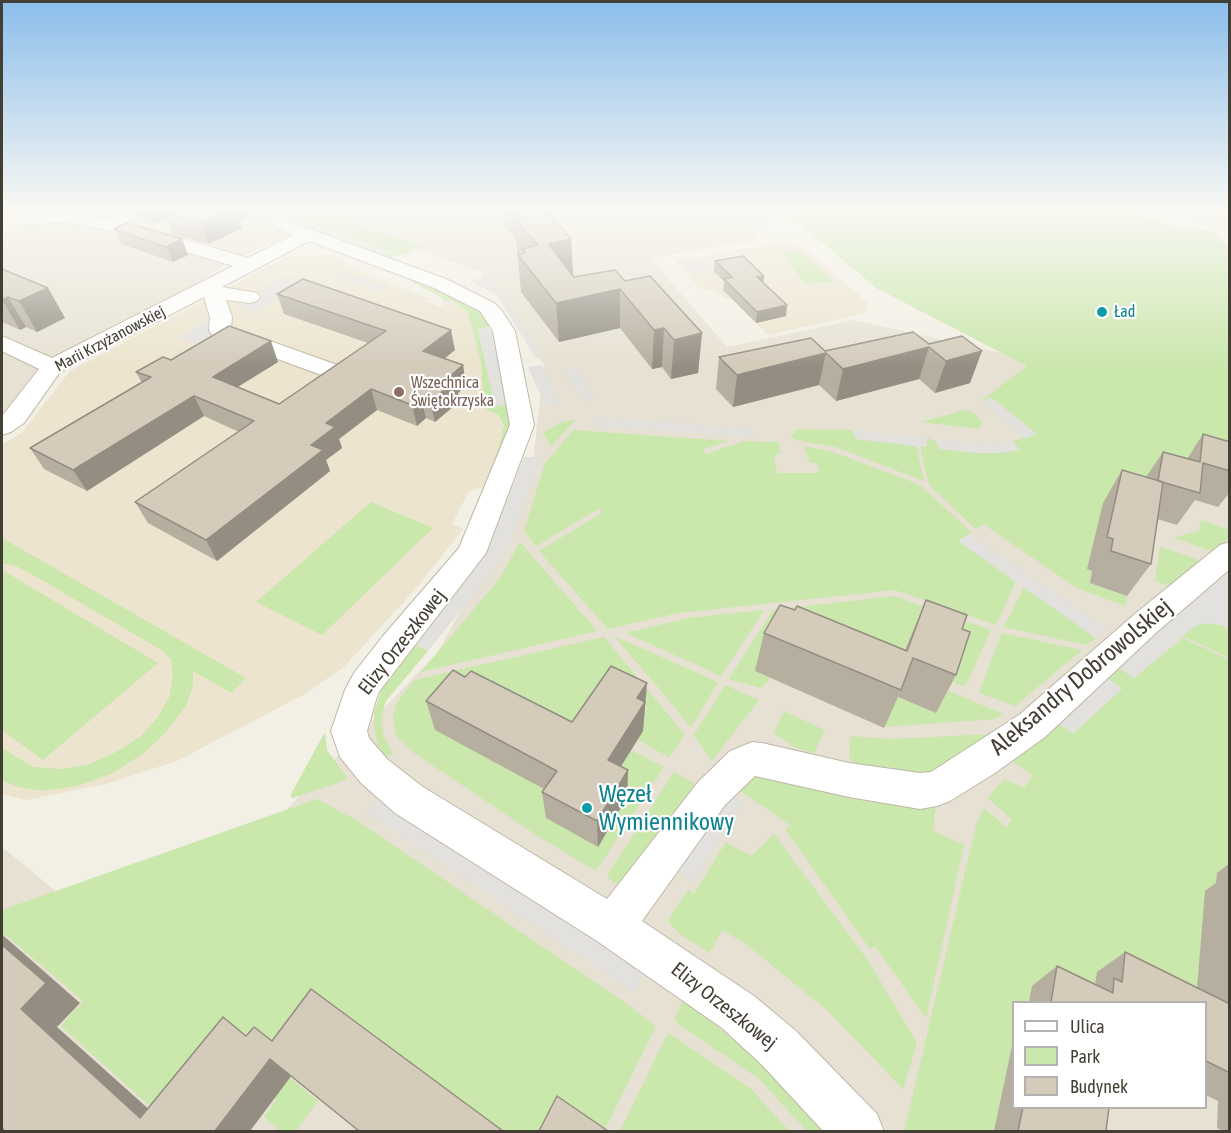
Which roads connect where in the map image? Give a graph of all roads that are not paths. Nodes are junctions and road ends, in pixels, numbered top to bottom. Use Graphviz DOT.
graph roads {
  1 [pos="243,263"];
  2 [pos="254,263"];
  3 [pos="383,263"];
  4 [pos="250,265"];
  5 [pos="209,290"];
  6 [pos="250,297"];
  7 [pos="2,343"];
  8 [pos="52,367"];
  9 [pos="332,371"];
  10 [pos="2,427"];
  11 [pos="1230,552"];
  12 [pos="612,926"];
  13 [pos="858,1131"];
  1 -- 4 [label="street"];
  2 -- 4 [label="street, Marii Krzyżanowskiej"];
  3 -- 12 [label="street, Elizy Orzeszkowej"];
  4 -- 5 [label="street, Marii Krzyżanowskiej"];
  5 -- 6 [label="street"];
  5 -- 8 [label="street, Marii Krzyżanowskiej"];
  5 -- 9 [label="street"];
  7 -- 8 [label="street"];
  8 -- 10 [label="street, Marii Krzyżanowskiej"];
  11 -- 12 [label="street, Aleksandry Dobrowolskiej"];
  12 -- 13 [label="street, Elizy Orzeszkowej"];
}
